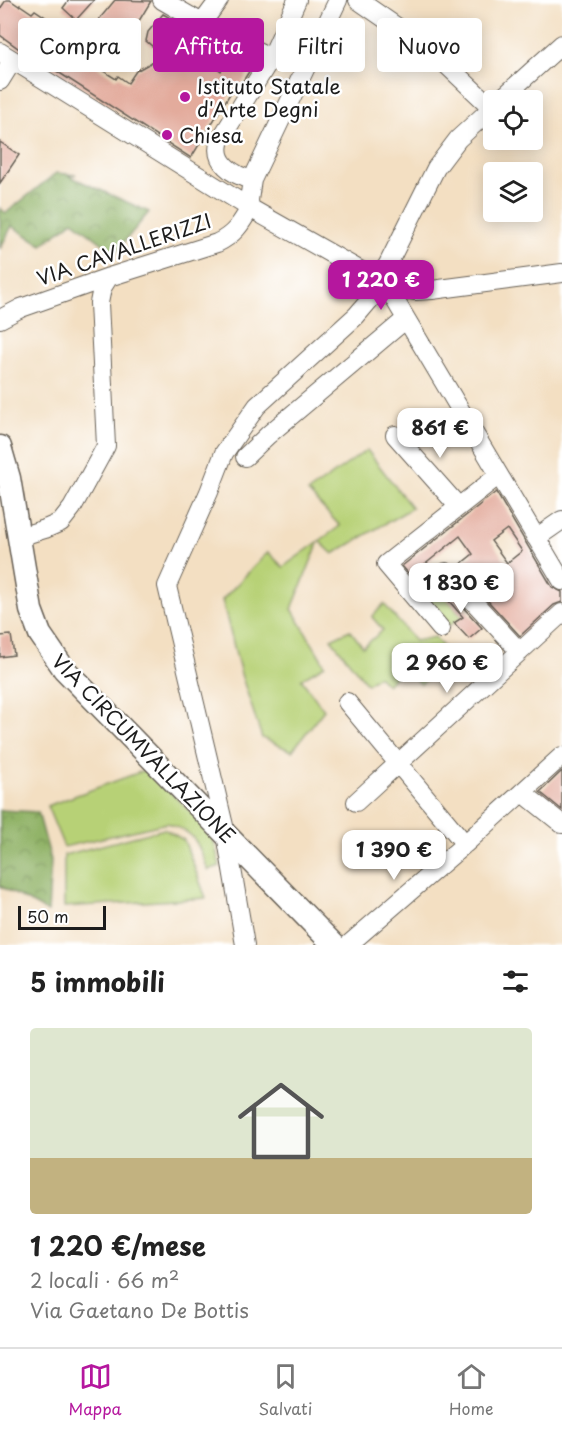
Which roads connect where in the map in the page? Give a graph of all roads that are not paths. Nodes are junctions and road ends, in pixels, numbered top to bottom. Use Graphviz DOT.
graph roads {
  1 [pos="219,0"];
  2 [pos="297,0"];
  3 [pos="338,0"];
  4 [pos="358,0"];
  5 [pos="161,1"];
  6 [pos="193,18"];
  7 [pos="206,18"];
  8 [pos="562,44"];
  9 [pos="264,54"];
  10 [pos="6,56"];
  11 [pos="272,58"];
  12 [pos="0,81"];
  13 [pos="511,90"];
  14 [pos="483,95"];
  15 [pos="483,117"];
  16 [pos="245,178"];
  17 [pos="228,195"];
  18 [pos="250,208"];
  19 [pos="562,273"];
  20 [pos="109,277"];
  21 [pos="382,282"];
  22 [pos="415,291"];
  23 [pos="0,319"];
  24 [pos="406,319"];
  25 [pos="395,435"];
  26 [pos="0,447"];
  27 [pos="245,457"];
  28 [pos="499,475"];
  29 [pos="458,506"];
  30 [pos="562,520"];
  31 [pos="19,537"];
  32 [pos="536,538"];
  33 [pos="446,572"];
  34 [pos="562,581"];
  35 [pos="562,612"];
  36 [pos="441,629"];
  37 [pos="520,652"];
  38 [pos="347,702"];
  39 [pos="562,756"];
  40 [pos="398,763"];
  41 [pos="522,792"];
  42 [pos="356,802"];
  43 [pos="562,824"];
  44 [pos="226,834"];
  45 [pos="465,844"];
  46 [pos="245,945"];
  47 [pos="334,945"];
  48 [pos="348,945"];
  1 -- 7 [label="street"];
  2 -- 11 [label="street"];
  3 -- 16 [label="street"];
  4 -- 14 [label="street"];
  5 -- 6 [label="street"];
  8 -- 13 [label="street"];
  9 -- 11 [label="street"];
  10 -- 12 [label="street"];
  10 -- 17 [label="street"];
  11 -- 16 [label="street"];
  15 -- 21 [label="street"];
  16 -- 17 [label="street"];
  16 -- 18 [label="street"];
  17 -- 18 [label="street"];
  18 -- 20 [label="street, VIA CAVALLERIZZI"];
  18 -- 21 [label="street"];
  19 -- 22 [label="street"];
  20 -- 23 [label="street, VIA CAVALLERIZZI"];
  20 -- 31 [label="street"];
  21 -- 22 [label="street"];
  21 -- 24 [label="street"];
  21 -- 44 [label="street"];
  22 -- 24 [label="street"];
  24 -- 27 [label="street"];
  24 -- 28 [label="street"];
  25 -- 29 [label="street"];
  26 -- 31 [label="main road, VIA CIRCUMVALLAZIONE"];
  28 -- 29 [label="street"];
  28 -- 32 [label="street"];
  29 -- 36 [label="street"];
  30 -- 32 [label="street"];
  31 -- 44 [label="main road, VIA CIRCUMVALLAZIONE"];
  32 -- 34 [label="street"];
  33 -- 37 [label="street"];
  35 -- 37 [label="street"];
  37 -- 40 [label="street"];
  38 -- 40 [label="street"];
  39 -- 41 [label="street"];
  40 -- 42 [label="street"];
  40 -- 45 [label="street"];
  41 -- 43 [label="street"];
  41 -- 45 [label="street"];
  44 -- 46 [label="street"];
  44 -- 47 [label="main road, VIA CIRCUMVALLAZIONE"];
  45 -- 48 [label="street"];
}
